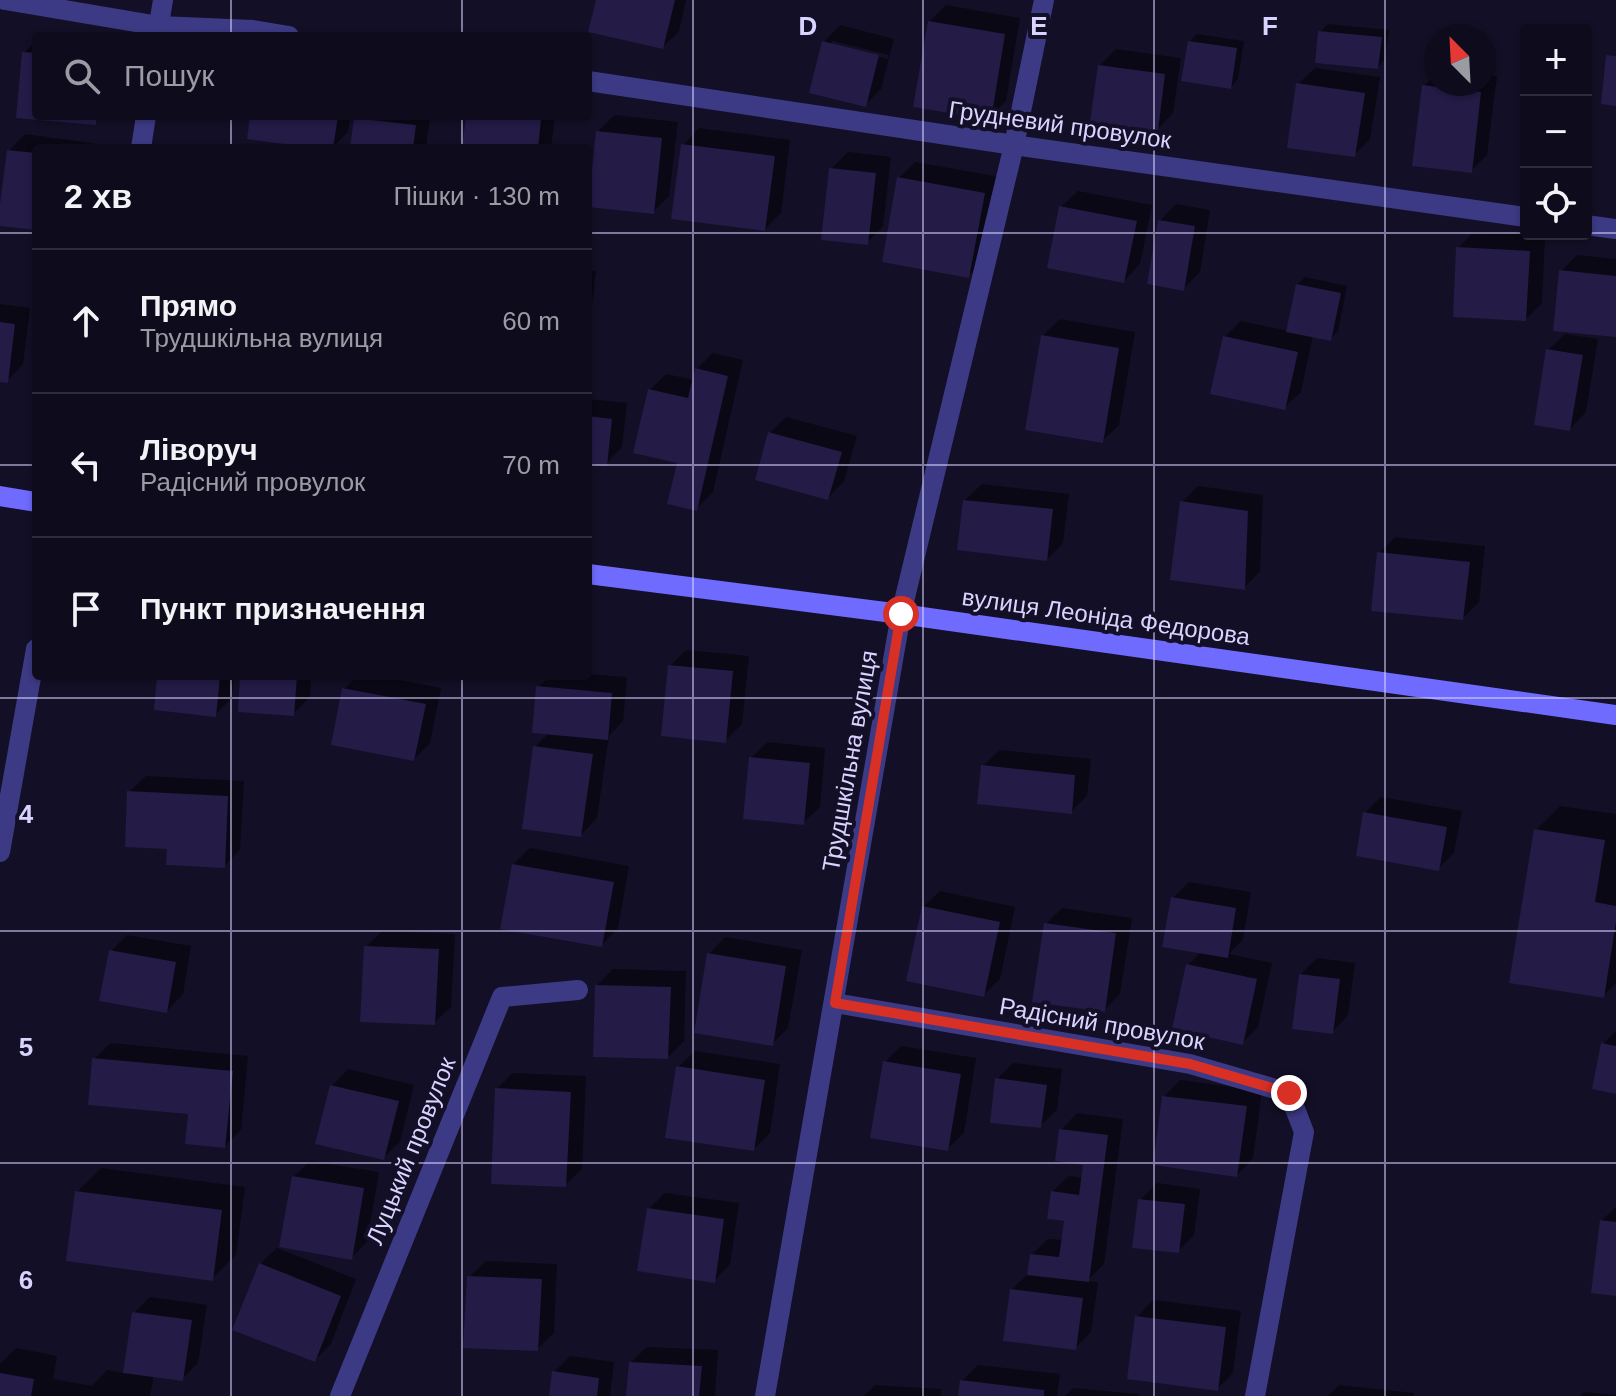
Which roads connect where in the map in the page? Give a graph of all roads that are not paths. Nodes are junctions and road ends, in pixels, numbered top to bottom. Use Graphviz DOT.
graph roads {
  1 [pos="5,0"];
  2 [pos="163,0"];
  3 [pos="1044,0"];
  4 [pos="158,31"];
  5 [pos="265,32"];
  6 [pos="592,82"];
  7 [pos="145,120"];
  8 [pos="142,144"];
  9 [pos="1014,145"];
  10 [pos="1520,216"];
  11 [pos="1592,226"];
  12 [pos="1616,229"];
  13 [pos="0,496"];
  14 [pos="32,501"];
  15 [pos="592,575"];
  16 [pos="901,614"];
  17 [pos="32,672"];
  18 [pos="1616,715"];
  19 [pos="0,852"];
  20 [pos="578,990"];
  21 [pos="835,1003"];
  22 [pos="340,1396"];
  23 [pos="765,1396"];
  24 [pos="1255,1396"];
  1 -- 4 [label="street"];
  2 -- 4 [label="street"];
  3 -- 9 [label="street, Трудшкільна вулиця"];
  4 -- 5 [label="street"];
  6 -- 9 [label="street, Грудневий провулок"];
  7 -- 8 [label="street"];
  9 -- 10 [label="street, Грудневий провулок"];
  9 -- 16 [label="street, Трудшкільна вулиця"];
  11 -- 12 [label="street"];
  13 -- 14 [label="street"];
  15 -- 16 [label="street, вулиця Леоніда Федорова"];
  16 -- 18 [label="street, вулиця Леоніда Федорова"];
  16 -- 21 [label="street, Трудшкільна вулиця"];
  17 -- 19 [label="street"];
  20 -- 22 [label="street, Луцький провулок"];
  21 -- 23 [label="street, Трудшкільна вулиця"];
  21 -- 24 [label="street, Радісний провулок"];
}
